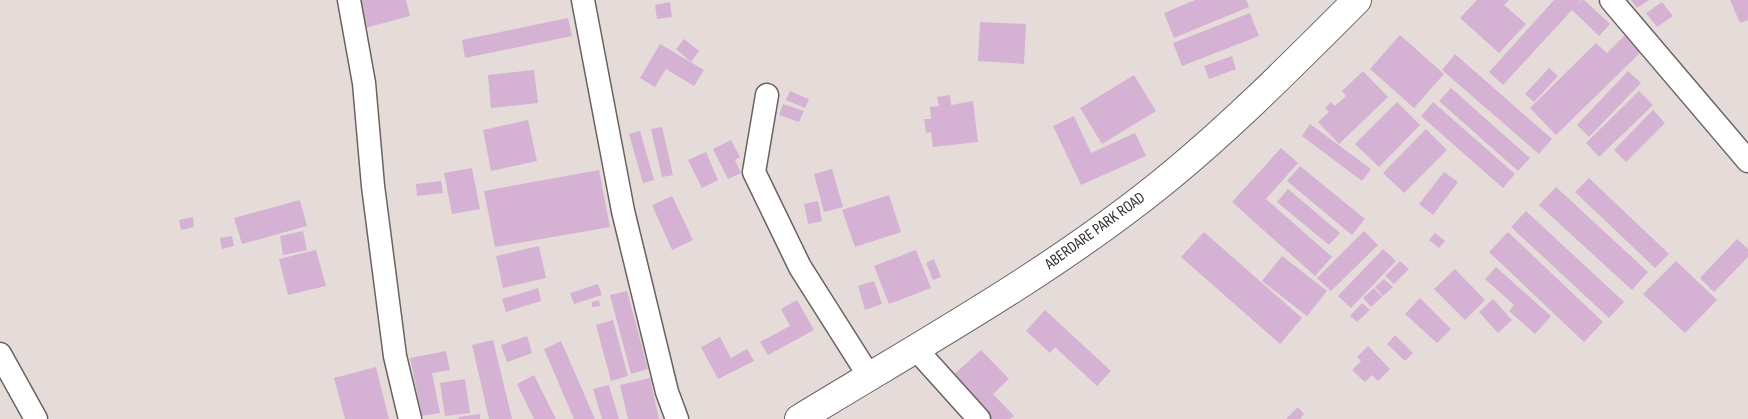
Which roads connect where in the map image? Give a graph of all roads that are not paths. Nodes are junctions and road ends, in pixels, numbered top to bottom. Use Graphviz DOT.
graph roads {
  1 [pos="349,0"];
  2 [pos="583,0"];
  3 [pos="1358,0"];
  4 [pos="1611,0"];
  5 [pos="767,94"];
  6 [pos="1748,161"];
  7 [pos="915,348"];
  8 [pos="0,354"];
  9 [pos="869,376"];
  10 [pos="36,419"];
  11 [pos="410,419"];
  12 [pos="676,419"];
  13 [pos="799,419"];
  14 [pos="979,419"];
  1 -- 11 [label="street"];
  2 -- 12 [label="street"];
  3 -- 7 [label="street, ABERDARE PARK ROAD"];
  4 -- 6 [label="street"];
  5 -- 9 [label="street"];
  7 -- 9 [label="street, ABERDARE PARK ROAD"];
  7 -- 14 [label="street"];
  8 -- 10 [label="street"];
  9 -- 13 [label="street, ABERDARE PARK ROAD"];
}
